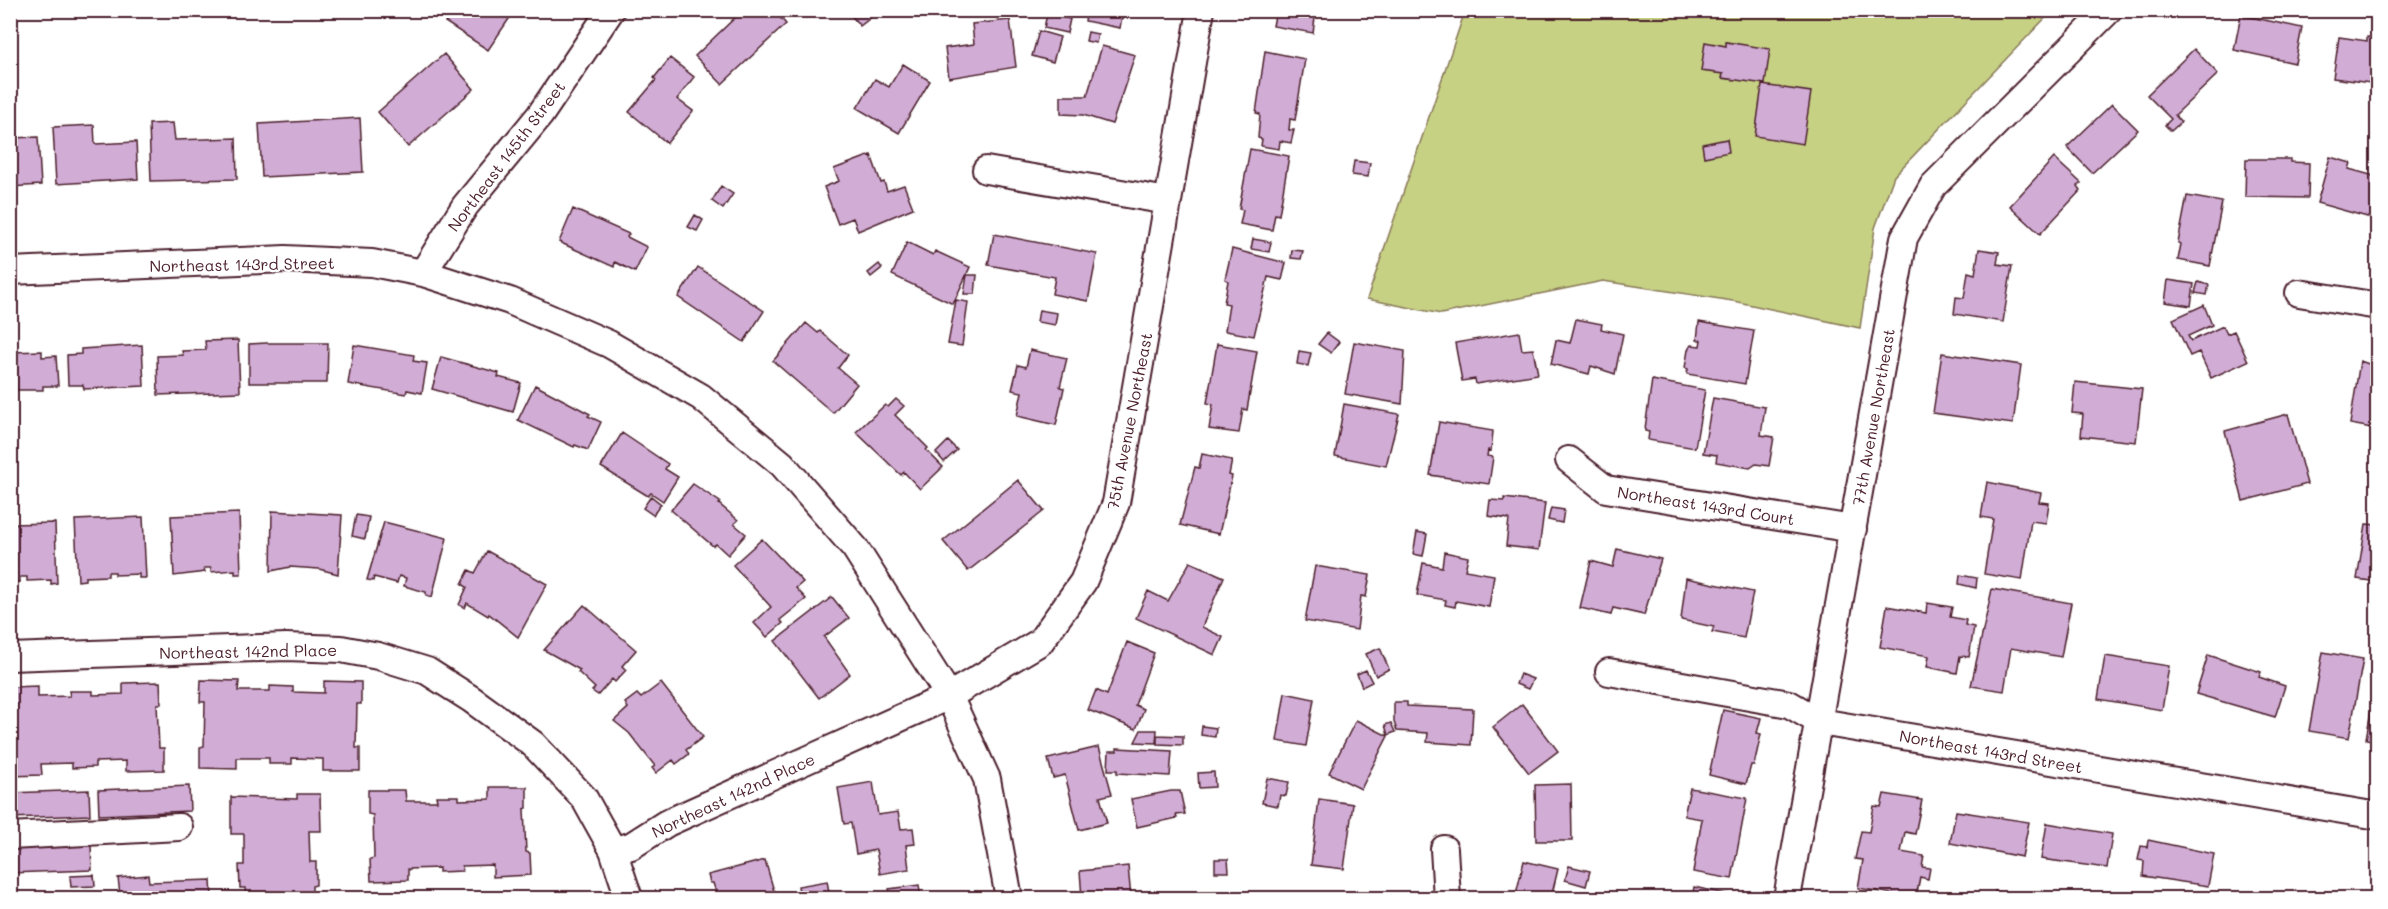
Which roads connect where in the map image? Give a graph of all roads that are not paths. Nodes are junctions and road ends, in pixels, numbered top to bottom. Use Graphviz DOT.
graph roads {
  1 [pos="611,10"];
  2 [pos="1201,10"];
  3 [pos="2109,10"];
  4 [pos="986,170"];
  5 [pos="1168,201"];
  6 [pos="10,271"];
  7 [pos="423,273"];
  8 [pos="2299,292"];
  9 [pos="2378,306"];
  10 [pos="1569,460"];
  11 [pos="1853,529"];
  12 [pos="10,657"];
  13 [pos="1609,672"];
  14 [pos="949,696"];
  15 [pos="1820,722"];
  16 [pos="2378,816"];
  17 [pos="179,827"];
  18 [pos="10,836"];
  19 [pos="1444,849"];
  20 [pos="613,850"];
  21 [pos="629,898"];
  22 [pos="1009,898"];
  23 [pos="1447,898"];
  24 [pos="1787,898"];
  1 -- 7 [label="street, Northeast 145th Street"];
  2 -- 5 [label="street, 75th Avenue Northeast"];
  3 -- 11 [label="street, 77th Avenue Northeast"];
  4 -- 5 [label="street"];
  5 -- 14 [label="street, 75th Avenue Northeast"];
  6 -- 7 [label="street, Northeast 143rd Street"];
  7 -- 14 [label="street, Northeast 143rd Street"];
  8 -- 9 [label="street"];
  10 -- 11 [label="street, Northeast 143rd Court"];
  11 -- 15 [label="street, 77th Avenue Northeast"];
  12 -- 20 [label="street, Northeast 142nd Place"];
  13 -- 15 [label="street, Northeast 143rd Street"];
  14 -- 20 [label="street, Northeast 142nd Place"];
  14 -- 22 [label="street"];
  15 -- 16 [label="street, Northeast 143rd Street"];
  15 -- 24 [label="street, 77th Avenue Northeast"];
  17 -- 18 [label="street"];
  19 -- 23 [label="street"];
  20 -- 21 [label="street"];
}
